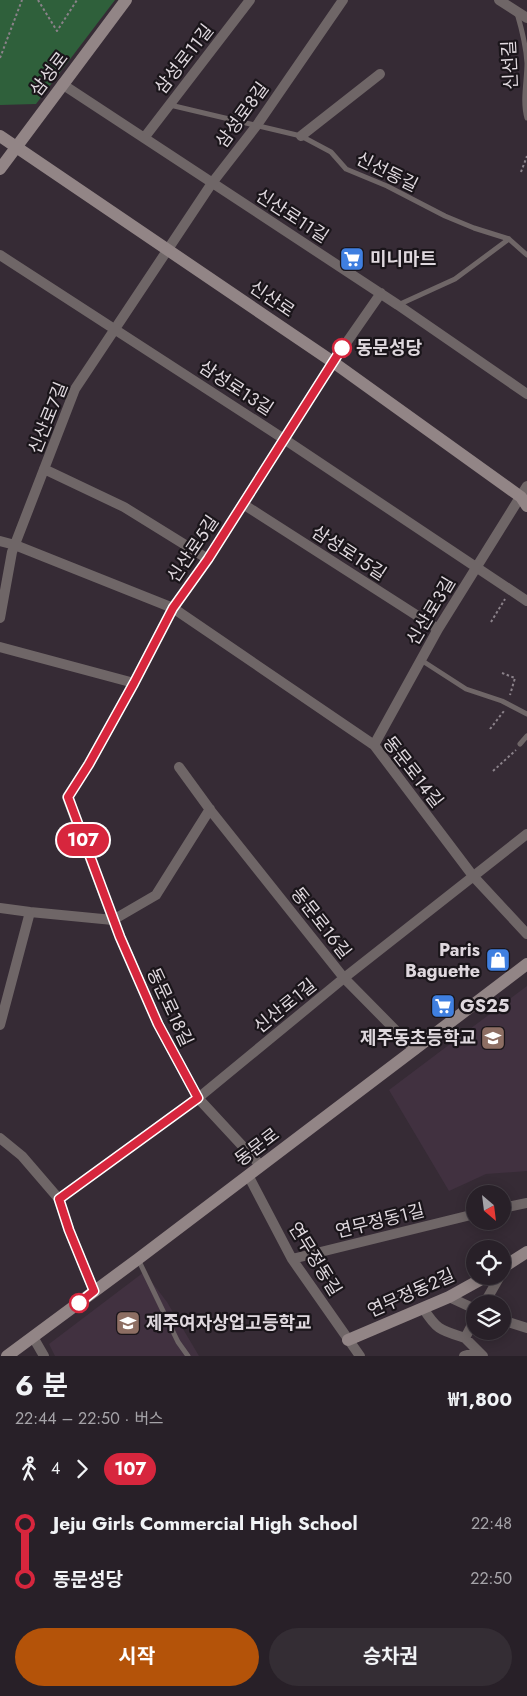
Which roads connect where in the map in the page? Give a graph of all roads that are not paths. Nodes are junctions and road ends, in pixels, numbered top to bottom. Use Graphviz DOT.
graph roads {
  1 [pos="126,0"];
  2 [pos="250,0"];
  3 [pos="342,0"];
  4 [pos="499,0"];
  5 [pos="516,11"];
  6 [pos="527,18"];
  7 [pos="380,74"];
  8 [pos="527,77"];
  9 [pos="62,84"];
  10 [pos="170,104"];
  11 [pos="527,118"];
  12 [pos="257,125"];
  13 [pos="0,136"];
  14 [pos="301,136"];
  15 [pos="144,138"];
  16 [pos="16,146"];
  17 [pos="0,169"];
  18 [pos="212,183"];
  19 [pos="509,239"];
  20 [pos="169,250"];
  21 [pos="0,254"];
  22 [pos="527,255"];
  23 [pos="381,293"];
  24 [pos="398,305"];
  25 [pos="115,329"];
  26 [pos="333,362"];
  27 [pos="527,394"];
  28 [pos="284,439"];
  29 [pos="44,469"];
  30 [pos="525,497"];
  31 [pos="243,504"];
  32 [pos="0,541"];
  33 [pos="15,545"];
  34 [pos="208,559"];
  35 [pos="476,568"];
  36 [pos="527,601"];
  37 [pos="173,608"];
  38 [pos="0,618"];
  39 [pos="438,629"];
  40 [pos="0,647"];
  41 [pos="421,660"];
  42 [pos="134,683"];
  43 [pos="527,714"];
  44 [pos="527,736"];
  45 [pos="520,744"];
  46 [pos="374,745"];
  47 [pos="179,767"];
  48 [pos="210,809"];
  49 [pos="527,834"];
  50 [pos="473,876"];
  51 [pos="0,908"];
  52 [pos="30,912"];
  53 [pos="113,920"];
  54 [pos="527,934"];
  55 [pos="527,964"];
  56 [pos="344,978"];
  57 [pos="0,1025"];
  58 [pos="415,1050"];
  59 [pos="198,1098"];
  60 [pos="0,1138"];
  61 [pos="261,1166"];
  62 [pos="248,1175"];
  63 [pos="59,1199"];
  64 [pos="527,1203"];
  65 [pos="511,1206"];
  66 [pos="466,1216"];
  67 [pos="527,1252"];
  68 [pos="138,1259"];
  69 [pos="292,1259"];
  70 [pos="511,1264"];
  71 [pos="471,1285"];
  72 [pos="94,1291"];
  73 [pos="449,1297"];
  74 [pos="466,1305"];
  75 [pos="423,1308"];
  76 [pos="511,1323"];
  77 [pos="527,1328"];
  78 [pos="33,1336"];
  79 [pos="465,1338"];
  80 [pos="348,1340"];
  81 [pos="480,1354"];
  82 [pos="7,1356"];
  83 [pos="44,1356"];
  84 [pos="188,1356"];
  85 [pos="360,1356"];
  86 [pos="464,1356"];
  1 -- 9 [label="main road, 삼성로"];
  2 -- 10 [label="street, 삼성로11길"];
  3 -- 12 [label="street, 삼성로8길"];
  4 -- 5 [label="street"];
  5 -- 6 [label="street"];
  5 -- 8 [label="lane, 신선길"];
  7 -- 14 [label="street"];
  8 -- 11 [label="lane, 신선길"];
  9 -- 15 [label="street, 신산로11길"];
  9 -- 16 [label="main road, 삼성로"];
  10 -- 12 [label="lane, 신선동길"];
  10 -- 15 [label="street, 삼성로11길"];
  12 -- 14 [label="lane, 신선동길"];
  12 -- 18 [label="street, 삼성로8길"];
  13 -- 16 [label="main road, 신산로"];
  14 -- 19 [label="lane, 신선동길"];
  15 -- 18 [label="street, 신산로11길"];
  16 -- 17 [label="main road, 삼성로"];
  16 -- 20 [label="main road, 신산로"];
  18 -- 20 [label="street, 삼성로8길"];
  18 -- 23 [label="street, 신산로11길"];
  19 -- 22 [label="lane, 신선동길"];
  19 -- 24 [label="lane"];
  20 -- 25 [label="street, 신산로7길"];
  20 -- 26 [label="main road, 신산로"];
  21 -- 25 [label="street, 삼성로13길"];
  23 -- 24 [label="street, 신산로11길"];
  23 -- 26 [label="street, 신산로5길"];
  24 -- 27 [label="street, 신산로11길"];
  25 -- 28 [label="street, 삼성로13길"];
  25 -- 29 [label="street, 신산로7길"];
  26 -- 28 [label="street, 신산로5길"];
  26 -- 30 [label="main road, 신산로"];
  28 -- 31 [label="street, 신산로5길"];
  28 -- 35 [label="street, 삼성로13길"];
  29 -- 33 [label="street, 신산로7길"];
  29 -- 34 [label="street"];
  30 -- 35 [label="street, 신산로3길"];
  31 -- 34 [label="street, 신산로5길"];
  31 -- 39 [label="street, 삼성로15길"];
  32 -- 33 [label="street, 동문로14길"];
  33 -- 37 [label="street, 동문로14길"];
  33 -- 38 [label="street, 신산로7길"];
  34 -- 37 [label="street, 신산로5길"];
  35 -- 36 [label="street, 삼성로13길"];
  35 -- 39 [label="street, 신산로3길"];
  37 -- 42 [label="street, 신산로5길"];
  37 -- 46 [label="street, 동문로14길"];
  39 -- 41 [label="street, 신산로3길"];
  40 -- 42 [label="street"];
  41 -- 43 [label="lane"];
  41 -- 46 [label="street, 신산로3길"];
  42 -- 53 [label="street, 신산로5길"];
  44 -- 45 [label="lane"];
  46 -- 50 [label="street, 동문로14길"];
  47 -- 48 [label="street, 동문로16길"];
  48 -- 53 [label="street"];
  48 -- 56 [label="street, 동문로16길"];
  49 -- 50 [label="street, 신산로1길"];
  50 -- 54 [label="street, 동문로14길"];
  50 -- 56 [label="street, 신산로1길"];
  51 -- 52 [label="street"];
  52 -- 53 [label="street"];
  52 -- 57 [label="street"];
  53 -- 59 [label="street, 동문로18길"];
  55 -- 58 [label="main road, 동문로"];
  56 -- 58 [label="street, 동문로16길"];
  56 -- 59 [label="street, 신산로1길"];
  58 -- 61 [label="main road, 동문로"];
  59 -- 61 [label="street, 동문로18길"];
  59 -- 63 [label="street, 신산로1길"];
  60 -- 63 [label="street"];
  61 -- 62 [label="main road, 동문로"];
  62 -- 68 [label="main road, 동문로"];
  62 -- 69 [label="street, 연무정동길"];
  63 -- 72 [label="street"];
  64 -- 65 [label="street"];
  66 -- 69 [label="street, 연무정동1길"];
  67 -- 70 [label="main road"];
  68 -- 72 [label="main road, 동문로"];
  68 -- 84 [label="lane"];
  69 -- 80 [label="street, 연무정동길"];
  71 -- 73 [label="main road, 연무정동2길"];
  72 -- 78 [label="main road, 동문로"];
  73 -- 74 [label="street"];
  73 -- 75 [label="main road, 연무정동2길"];
  75 -- 79 [label="street"];
  75 -- 80 [label="main road, 연무정동2길"];
  76 -- 77 [label="street"];
  78 -- 82 [label="main road, 동문로"];
  78 -- 83 [label="street"];
  79 -- 81 [label="street"];
  80 -- 85 [label="street, 연무정동길"];
  81 -- 86 [label="street"];
}
